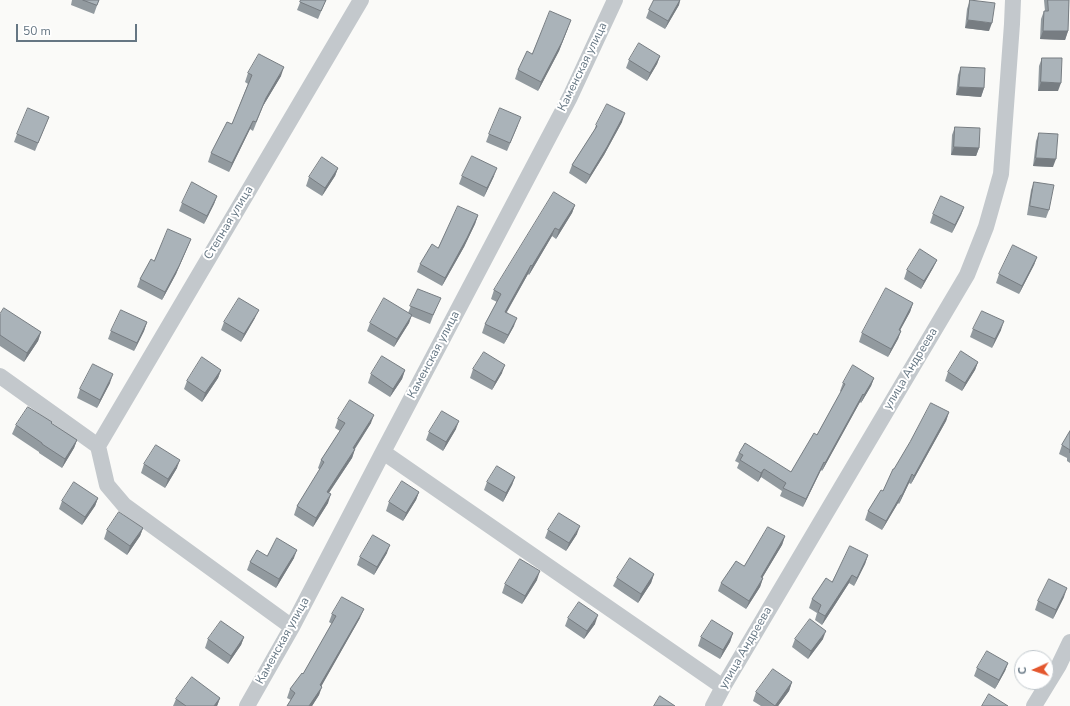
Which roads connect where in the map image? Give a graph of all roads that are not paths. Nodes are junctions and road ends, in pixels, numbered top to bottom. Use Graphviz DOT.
graph roads {
  1 [pos="361,0"];
  2 [pos="615,0"];
  3 [pos="1014,0"];
  4 [pos="0,376"];
  5 [pos="98,446"];
  6 [pos="383,452"];
  7 [pos="292,627"];
  8 [pos="1070,642"];
  9 [pos="723,687"];
  10 [pos="247,706"];
  11 [pos="713,706"];
  12 [pos="1034,706"];
  1 -- 5 [label="street, Степная улица"];
  2 -- 6 [label="street, Каменская улица"];
  3 -- 9 [label="street, улица Андреева"];
  4 -- 5 [label="street"];
  5 -- 7 [label="street"];
  6 -- 7 [label="street, Каменская улица"];
  6 -- 9 [label="street"];
  7 -- 10 [label="street, Каменская улица"];
  8 -- 12 [label="street"];
  9 -- 11 [label="street, улица Андреева"];
}
